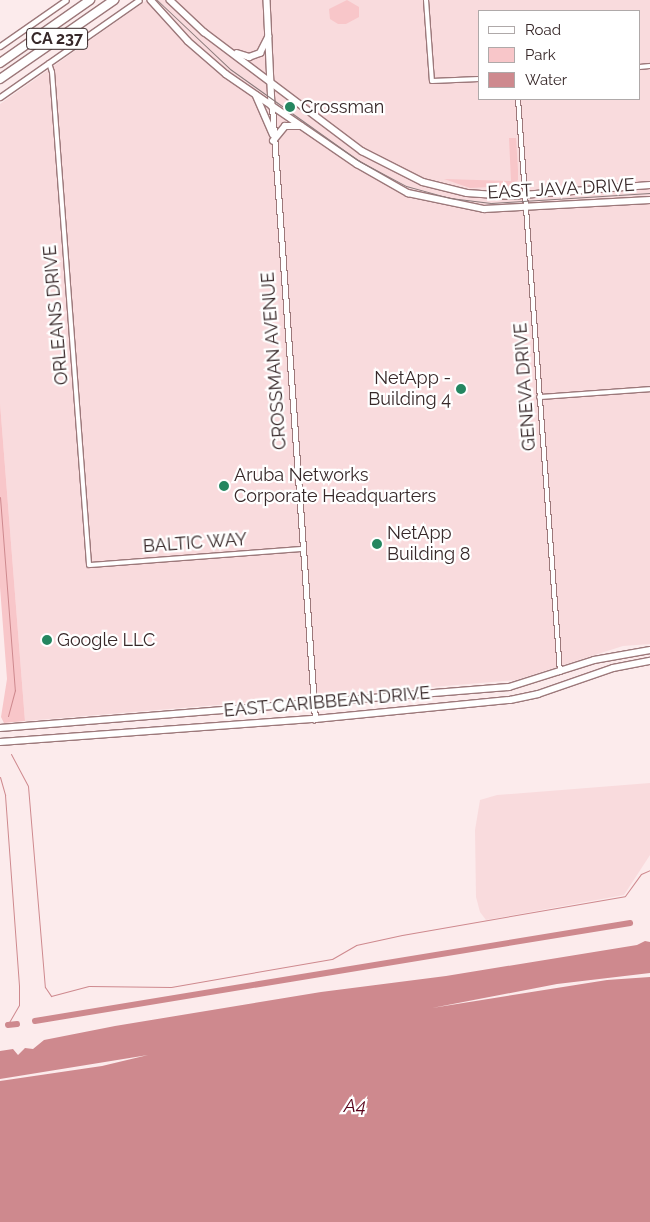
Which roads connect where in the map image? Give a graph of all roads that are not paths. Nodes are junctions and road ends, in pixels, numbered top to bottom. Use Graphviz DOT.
graph roads {
  1 [pos="66,0"];
  2 [pos="90,0"];
  3 [pos="114,0"];
  4 [pos="139,0"];
  5 [pos="170,0"];
  6 [pos="267,0"];
  7 [pos="426,0"];
  8 [pos="153,2"];
  9 [pos="269,31"];
  10 [pos="0,46"];
  11 [pos="222,46"];
  12 [pos="0,62"];
  13 [pos="48,63"];
  14 [pos="478,78"];
  15 [pos="0,79"];
  16 [pos="271,82"];
  17 [pos="256,95"];
  18 [pos="0,97"];
  19 [pos="518,100"];
  20 [pos="272,106"];
  21 [pos="301,126"];
  22 [pos="273,134"];
  23 [pos="273,141"];
  24 [pos="650,185"];
  25 [pos="525,194"];
  26 [pos="650,200"];
  27 [pos="526,208"];
  28 [pos="650,389"];
  29 [pos="539,397"];
  30 [pos="302,549"];
  31 [pos="89,565"];
  32 [pos="650,650"];
  33 [pos="650,661"];
  34 [pos="560,673"];
  35 [pos="313,703"];
  36 [pos="315,719"];
  37 [pos="0,728"];
  38 [pos="0,742"];
  1 -- 10 [label="street"];
  2 -- 12 [label="highway, CA 237"];
  3 -- 15 [label="highway, CA 237"];
  4 -- 13 [label="street"];
  5 -- 11 [label="main road, EAST JAVA DRIVE"];
  6 -- 9 [label="main road, CROSSMAN AVENUE"];
  7 -- 14 [label="street"];
  8 -- 17 [label="main road, EAST JAVA DRIVE"];
  9 -- 11 [label="main road"];
  9 -- 16 [label="main road, CROSSMAN AVENUE"];
  11 -- 16 [label="main road, EAST JAVA DRIVE"];
  13 -- 18 [label="street"];
  13 -- 31 [label="street, ORLEANS DRIVE"];
  16 -- 20 [label="main road, CROSSMAN AVENUE"];
  16 -- 25 [label="main road, EAST JAVA DRIVE"];
  17 -- 20 [label="main road, EAST JAVA DRIVE"];
  17 -- 22 [label="main road"];
  19 -- 25 [label="street, GENEVA DRIVE"];
  20 -- 21 [label="main road, EAST JAVA DRIVE"];
  20 -- 22 [label="street, CROSSMAN AVENUE"];
  21 -- 23 [label="main road"];
  21 -- 27 [label="main road, EAST JAVA DRIVE"];
  22 -- 23 [label="street, CROSSMAN AVENUE"];
  23 -- 30 [label="street, CROSSMAN AVENUE"];
  24 -- 25 [label="main road, EAST JAVA DRIVE"];
  25 -- 27 [label="street, GENEVA DRIVE"];
  26 -- 27 [label="main road, EAST JAVA DRIVE"];
  27 -- 29 [label="street, GENEVA DRIVE"];
  28 -- 29 [label="street"];
  29 -- 34 [label="street, GENEVA DRIVE"];
  30 -- 31 [label="street, BALTIC WAY"];
  30 -- 35 [label="street, CROSSMAN AVENUE"];
  32 -- 34 [label="main road, EAST CARIBBEAN DRIVE"];
  33 -- 36 [label="main road, EAST CARIBBEAN DRIVE"];
  34 -- 35 [label="main road, EAST CARIBBEAN DRIVE"];
  35 -- 36 [label="street, CROSSMAN AVENUE"];
  35 -- 37 [label="main road, EAST CARIBBEAN DRIVE"];
  36 -- 38 [label="main road, EAST CARIBBEAN DRIVE"];
}
